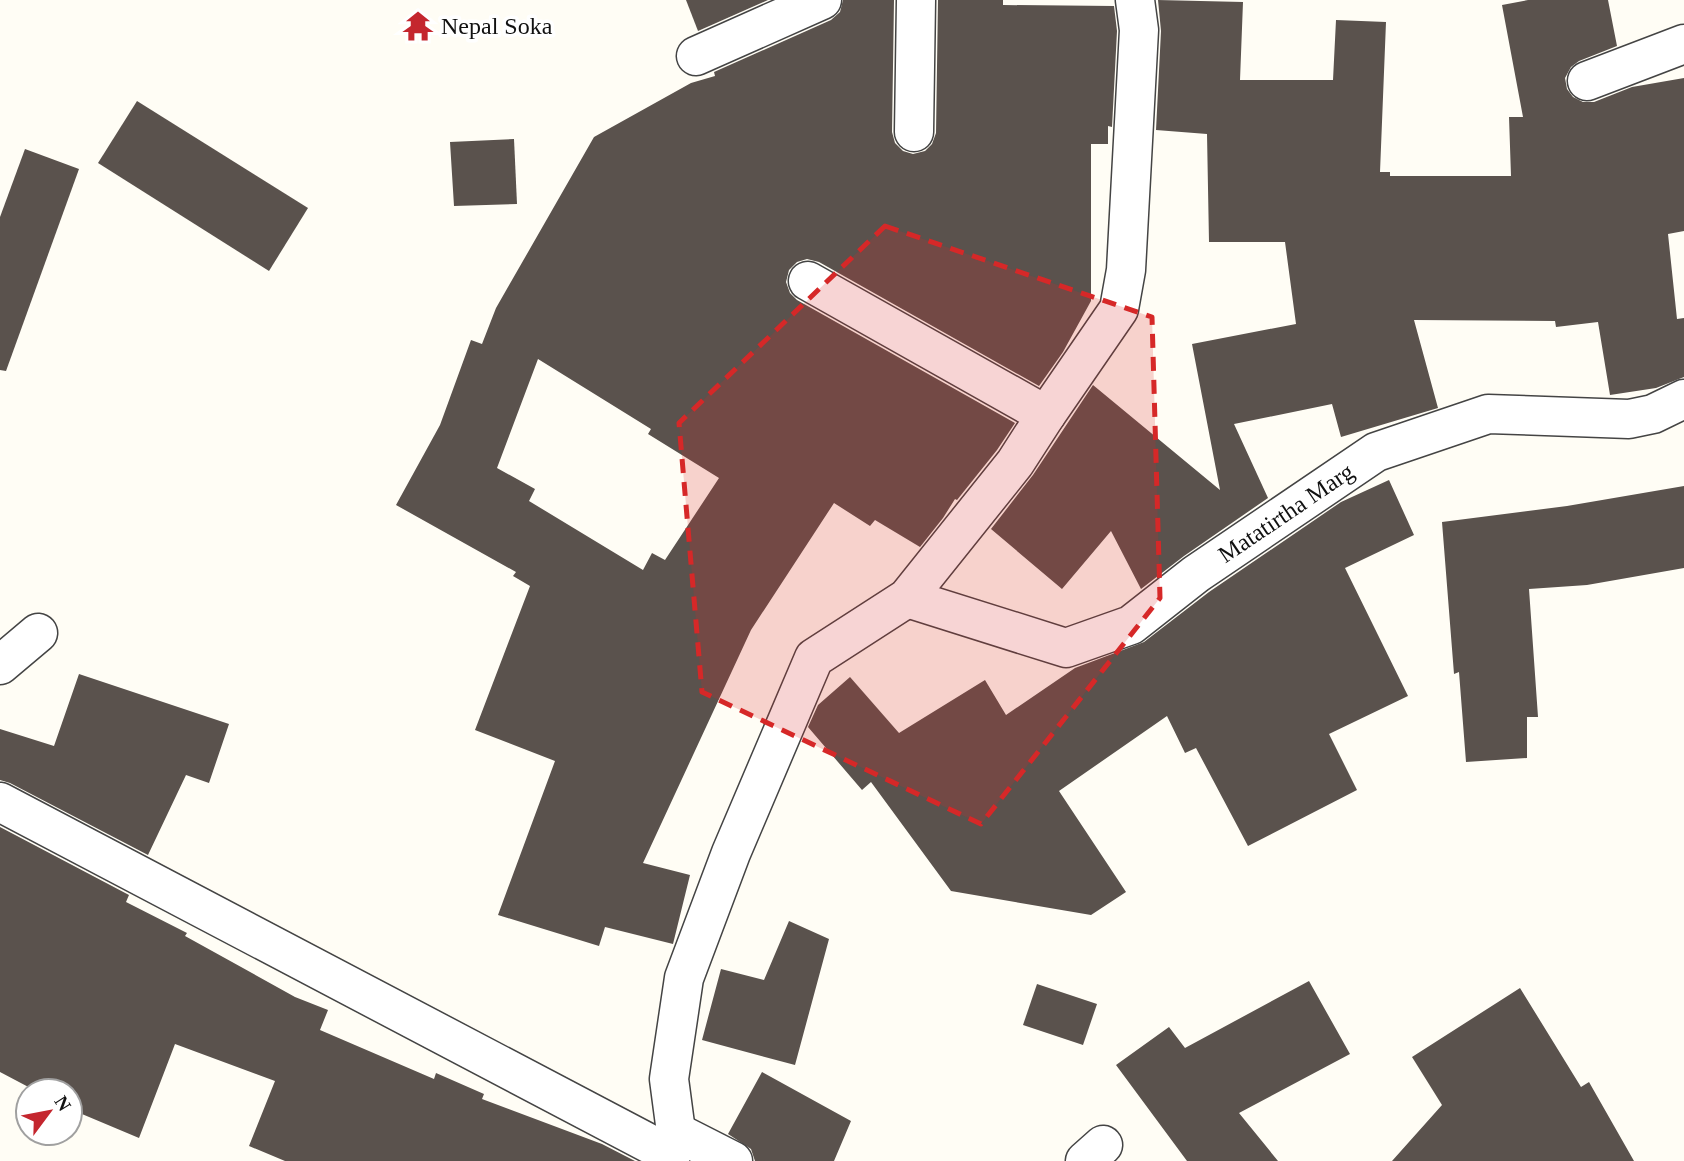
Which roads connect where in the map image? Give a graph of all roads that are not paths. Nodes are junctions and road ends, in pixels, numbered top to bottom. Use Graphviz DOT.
graph roads {
  1 [pos="822,0"];
  2 [pos="916,0"];
  3 [pos="1135,0"];
  4 [pos="1684,44"];
  5 [pos="696,55"];
  6 [pos="1587,81"];
  7 [pos="914,132"];
  8 [pos="808,281"];
  9 [pos="1684,399"];
  10 [pos="1046,415"];
  11 [pos="907,598"];
  12 [pos="38,633"];
  13 [pos="0,665"];
  14 [pos="0,802"];
  15 [pos="672,1149"];
  16 [pos="733,1161"];
  1 -- 5 [label="street"];
  2 -- 7 [label="street"];
  3 -- 10 [label="street"];
  4 -- 6 [label="street"];
  8 -- 10 [label="street"];
  9 -- 11 [label="street, Matatirtha Marg"];
  10 -- 11 [label="street"];
  11 -- 15 [label="street"];
  12 -- 13 [label="street"];
  14 -- 15 [label="street"];
  15 -- 16 [label="street"];
}
